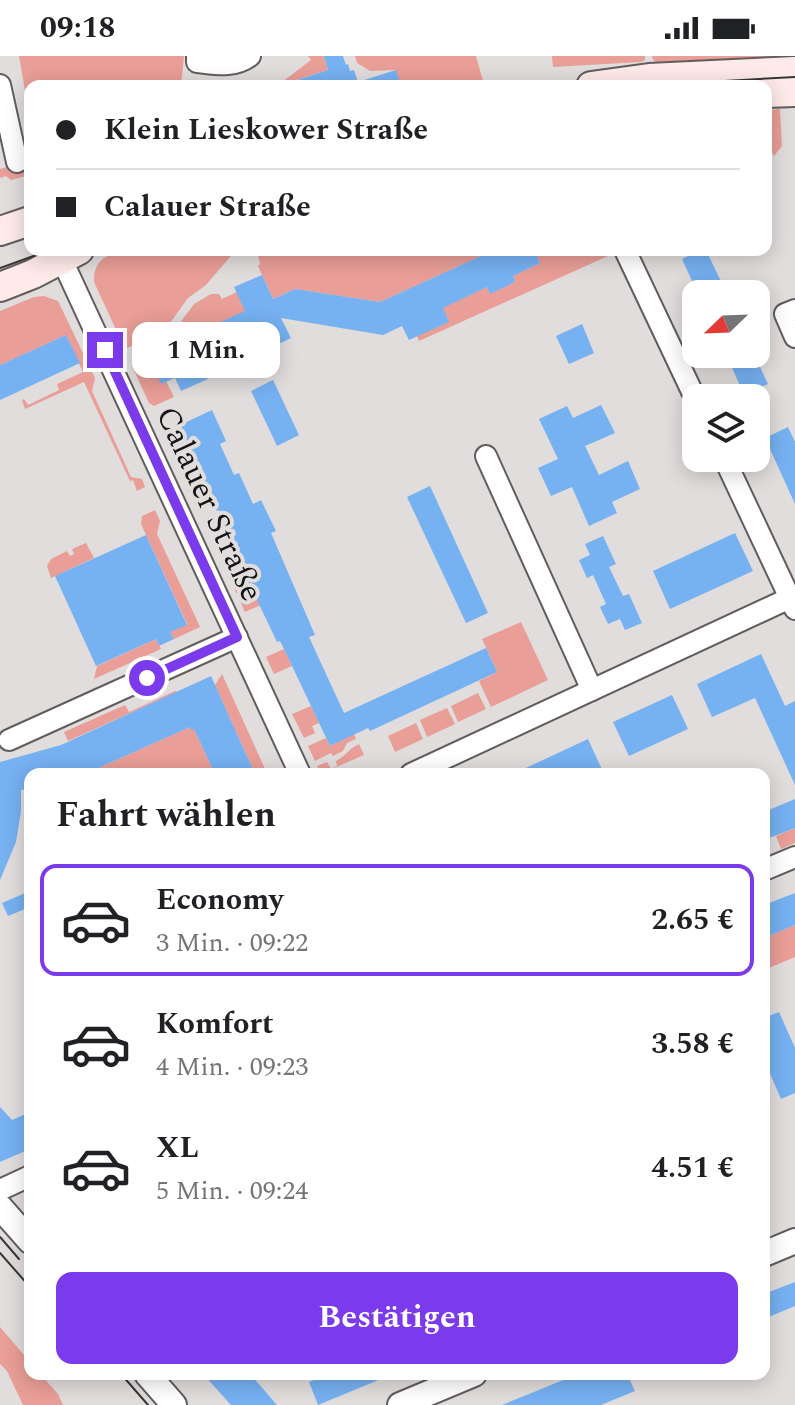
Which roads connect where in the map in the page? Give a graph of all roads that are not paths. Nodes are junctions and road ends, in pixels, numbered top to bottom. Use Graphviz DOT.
graph roads {
  1 [pos="250,56"];
  2 [pos="197,59"];
  3 [pos="795,71"];
  4 [pos="634,80"];
  5 [pos="0,85"];
  6 [pos="795,92"];
  7 [pos="772,93"];
  8 [pos="17,162"];
  9 [pos="24,223"];
  10 [pos="0,231"];
  11 [pos="69,256"];
  12 [pos="71,256"];
  13 [pos="628,256"];
  14 [pos="0,287"];
  15 [pos="795,310"];
  16 [pos="795,337"];
  17 [pos="688,384"];
  18 [pos="486,456"];
  19 [pos="731,472"];
  20 [pos="794,606"];
  21 [pos="237,637"];
  22 [pos="592,690"];
  23 [pos="9,740"];
  24 [pos="297,768"];
  25 [pos="424,768"];
  26 [pos="795,857"];
  27 [pos="770,867"];
  28 [pos="24,1179"];
  29 [pos="0,1190"];
  30 [pos="0,1207"];
  31 [pos="24,1234"];
  32 [pos="795,1241"];
  33 [pos="770,1251"];
  34 [pos="152,1380"];
  35 [pos="460,1380"];
  36 [pos="174,1405"];
  37 [pos="400,1405"];
  1 -- 2 [label="street"];
  3 -- 4 [label="main road"];
  5 -- 8 [label="street"];
  6 -- 7 [label="main road"];
  9 -- 10 [label="main road"];
  11 -- 14 [label="main road"];
  12 -- 21 [label="street, Calauer Straße"];
  13 -- 17 [label="street"];
  15 -- 16 [label="street"];
  18 -- 22 [label="street"];
  19 -- 20 [label="street"];
  20 -- 22 [label="street"];
  21 -- 23 [label="street"];
  21 -- 24 [label="street, Calauer Straße"];
  22 -- 25 [label="street"];
  26 -- 27 [label="street"];
  28 -- 29 [label="street"];
  30 -- 31 [label="street"];
  32 -- 33 [label="street"];
  34 -- 36 [label="street"];
  35 -- 37 [label="street"];
}
